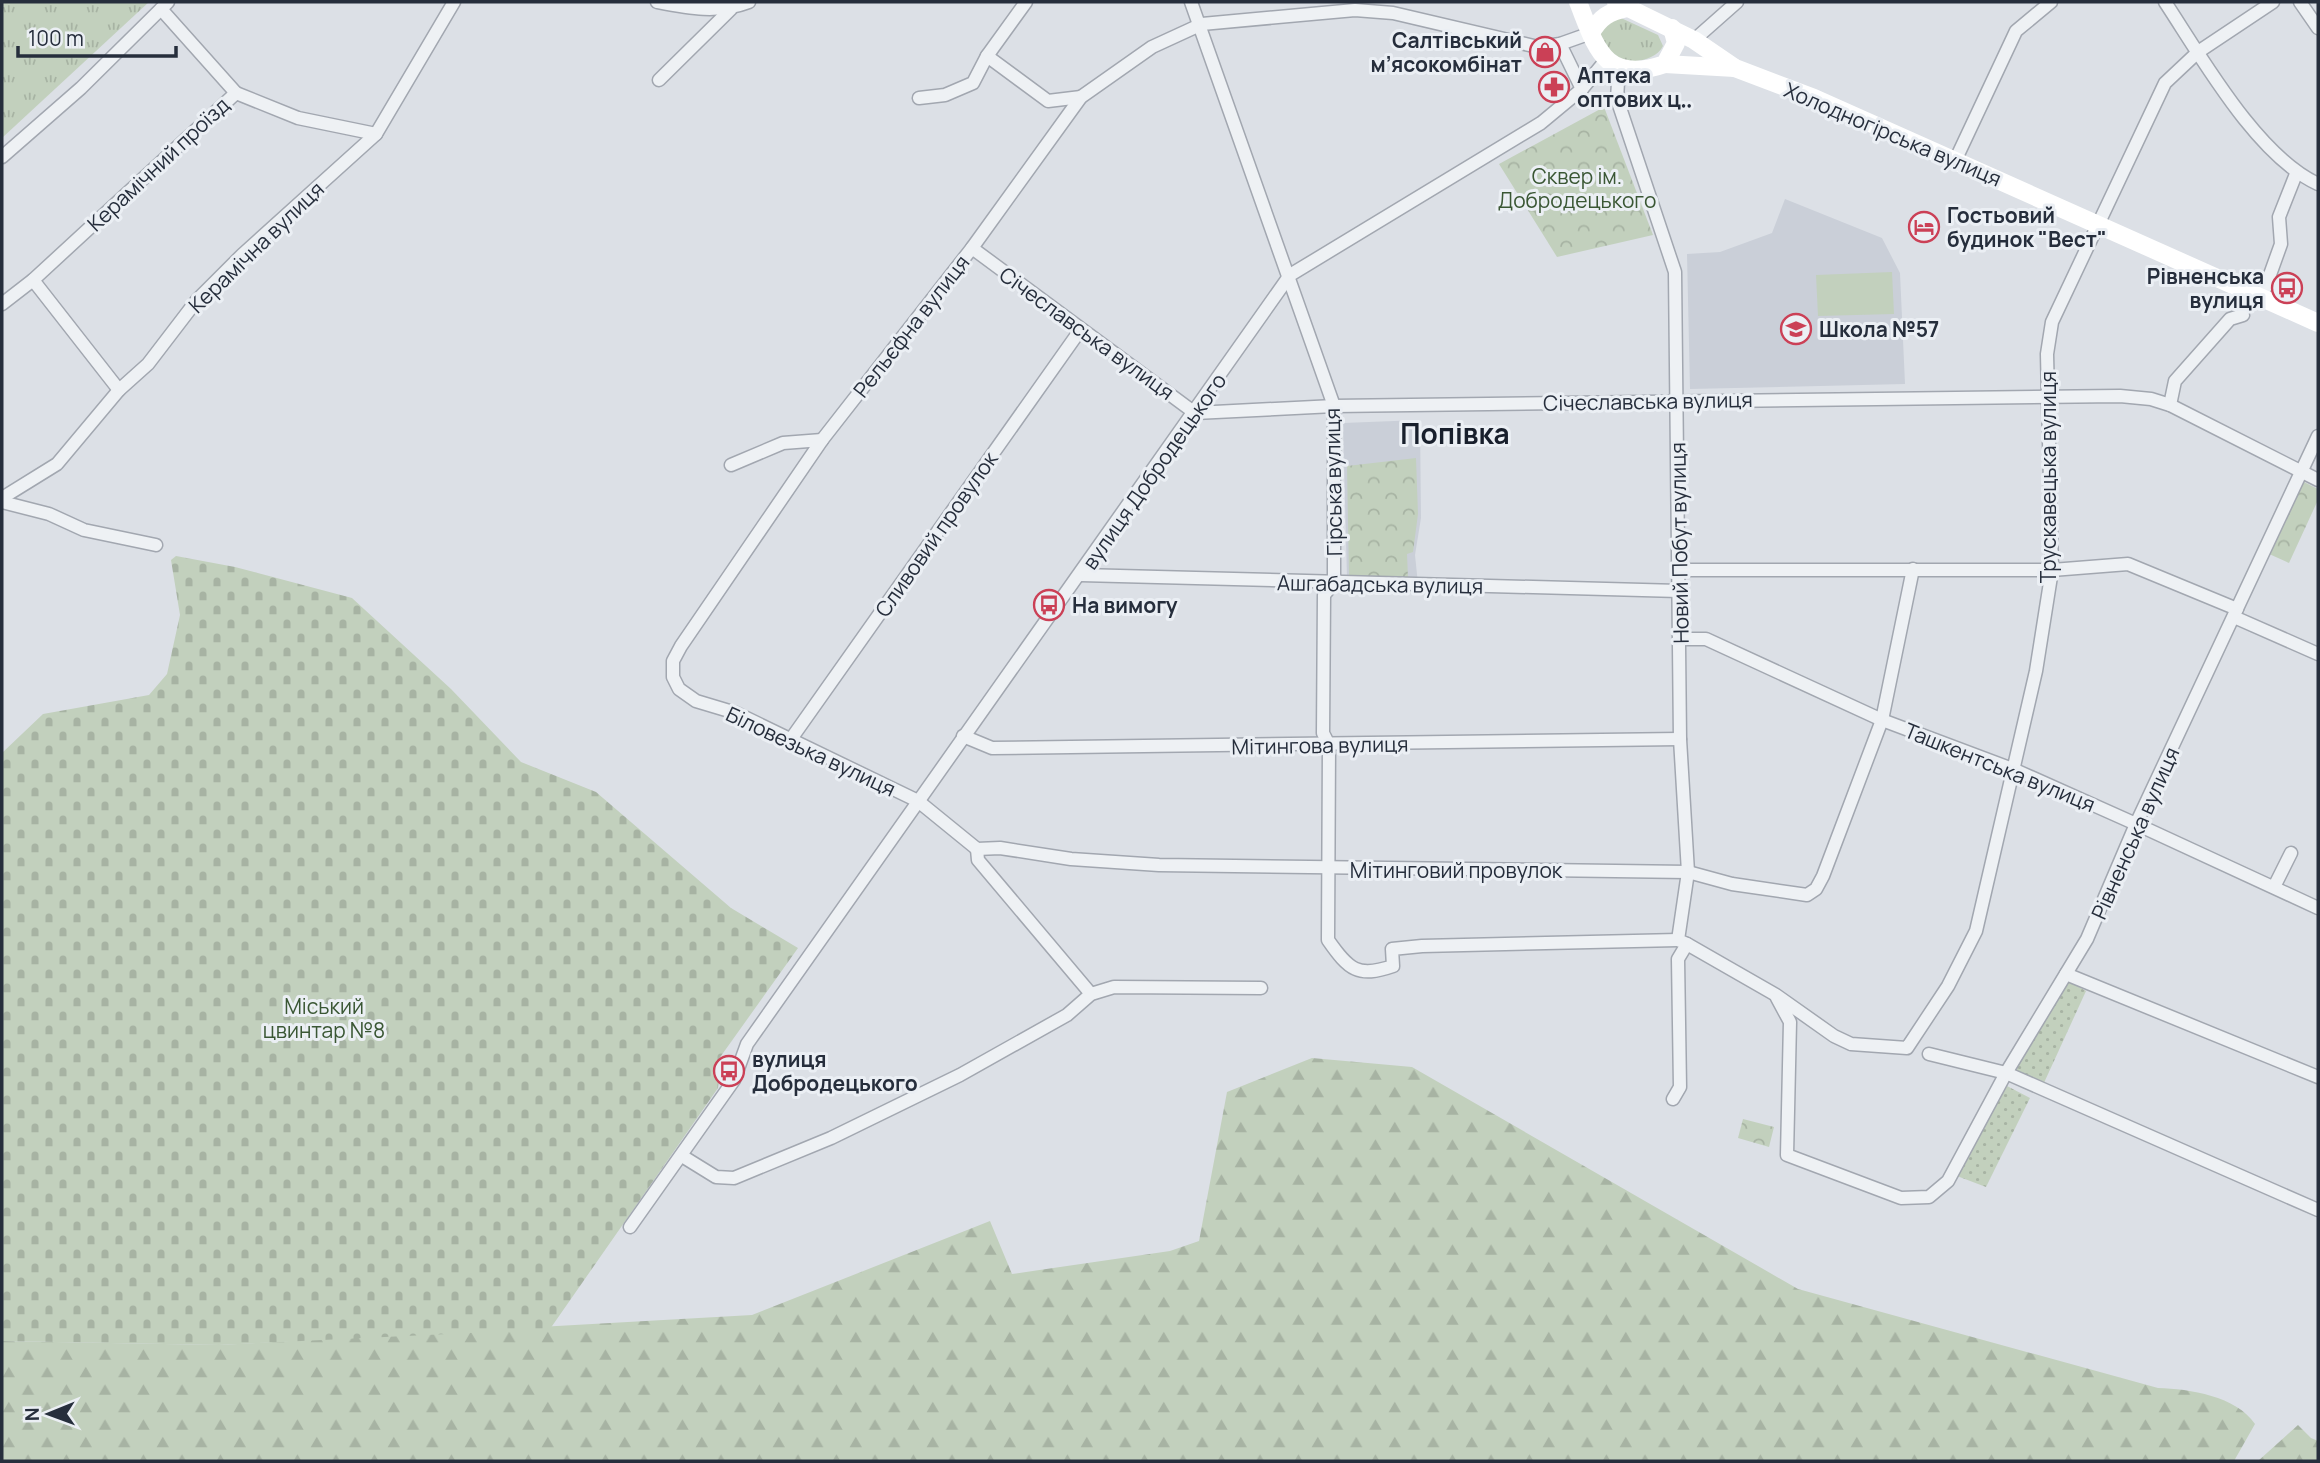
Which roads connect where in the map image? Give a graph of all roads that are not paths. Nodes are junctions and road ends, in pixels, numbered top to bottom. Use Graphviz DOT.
graph roads {
  1 [pos="454,2"];
  2 [pos="657,2"];
  3 [pos="749,2"];
  4 [pos="1026,2"];
  5 [pos="1191,2"];
  6 [pos="1578,2"];
  7 [pos="1737,2"];
  8 [pos="2051,2"];
  9 [pos="2165,2"];
  10 [pos="2273,2"];
  11 [pos="2300,2"];
  12 [pos="164,5"];
  13 [pos="1622,5"];
  14 [pos="1719,8"];
  15 [pos="731,9"];
  16 [pos="1202,24"];
  17 [pos="1672,28"];
  18 [pos="2318,28"];
  19 [pos="1591,33"];
  20 [pos="1694,40"];
  21 [pos="1560,44"];
  22 [pos="2198,52"];
  23 [pos="987,56"];
  24 [pos="1613,63"];
  25 [pos="1665,64"];
  26 [pos="1735,68"];
  27 [pos="659,80"];
  28 [pos="1582,89"];
  29 [pos="236,93"];
  30 [pos="1081,97"];
  31 [pos="919,98"];
  32 [pos="376,134"];
  33 [pos="2,157"];
  34 [pos="1955,161"];
  35 [pos="2296,174"];
  36 [pos="2318,184"];
  37 [pos="2097,223"];
  38 [pos="972,248"];
  39 [pos="1290,275"];
  40 [pos="33,280"];
  41 [pos="2262,297"];
  42 [pos="2,304"];
  43 [pos="2243,315"];
  44 [pos="2318,323"];
  45 [pos="1081,329"];
  46 [pos="119,390"];
  47 [pos="2049,395"];
  48 [pos="1677,400"];
  49 [pos="2169,405"];
  50 [pos="1334,406"];
  51 [pos="1195,413"];
  52 [pos="2318,436"];
  53 [pos="822,440"];
  54 [pos="731,465"];
  55 [pos="2302,472"];
  56 [pos="2318,480"];
  57 [pos="2,500"];
  58 [pos="156,544"];
  59 [pos="1913,569"];
  60 [pos="1679,570"];
  61 [pos="2052,570"];
  62 [pos="1081,575"];
  63 [pos="1334,583"];
  64 [pos="1679,591"];
  65 [pos="2235,613"];
  66 [pos="1680,639"];
  67 [pos="2318,654"];
  68 [pos="673,677"];
  69 [pos="1882,720"];
  70 [pos="963,736"];
  71 [pos="791,739"];
  72 [pos="1680,739"];
  73 [pos="1329,745"];
  74 [pos="2015,770"];
  75 [pos="918,801"];
  76 [pos="2136,824"];
  77 [pos="977,849"];
  78 [pos="2291,853"];
  79 [pos="1329,869"];
  80 [pos="1688,872"];
  81 [pos="2274,887"];
  82 [pos="2318,908"];
  83 [pos="1682,942"];
  84 [pos="2066,974"];
  85 [pos="1261,988"];
  86 [pos="1091,994"];
  87 [pos="1776,995"];
  88 [pos="1929,1054"];
  89 [pos="2006,1073"];
  90 [pos="2318,1077"];
  91 [pos="1673,1099"];
  92 [pos="682,1156"];
  93 [pos="2318,1210"];
  94 [pos="630,1227"];
  1 -- 32 [label="street, Керамічна вулиця"];
  2 -- 15 [label="street"];
  3 -- 15 [label="street"];
  4 -- 23 [label="street"];
  5 -- 16 [label="street, Гірська вулиця"];
  6 -- 19 [label="main road"];
  7 -- 14 [label="street"];
  8 -- 34 [label="street"];
  9 -- 22 [label="street"];
  10 -- 22 [label="street, Трускавецька вулиця"];
  11 -- 18 [label="street"];
  12 -- 29 [label="street"];
  12 -- 33 [label="street"];
  13 -- 17 [label="main road"];
  13 -- 19 [label="main road"];
  14 -- 20 [label="street"];
  15 -- 27 [label="street"];
  16 -- 21 [label="street, Рельєфна вулиця"];
  16 -- 30 [label="street, Рельєфна вулиця"];
  16 -- 39 [label="street, Гірська вулиця"];
  17 -- 20 [label="main road, Холодногірська вулиця"];
  17 -- 25 [label="main road"];
  19 -- 21 [label="street, Рельєфна вулиця"];
  19 -- 24 [label="main road"];
  20 -- 26 [label="main road, Холодногірська вулиця"];
  21 -- 28 [label="street"];
  22 -- 35 [label="street"];
  22 -- 37 [label="street, Трускавецька вулиця"];
  23 -- 30 [label="street"];
  23 -- 31 [label="street"];
  24 -- 25 [label="main road"];
  24 -- 28 [label="street, вулиця Добродецького"];
  24 -- 48 [label="street, Новий Побут вулиця"];
  25 -- 26 [label="main road, Холодногірська вулиця"];
  26 -- 34 [label="main road, Холодногірська вулиця"];
  28 -- 39 [label="street, вулиця Добродецького"];
  29 -- 32 [label="street, Керамічний проїзд"];
  29 -- 40 [label="street, Керамічний проїзд"];
  30 -- 38 [label="street, Рельєфна вулиця"];
  32 -- 46 [label="street, Керамічна вулиця"];
  34 -- 37 [label="main road, Холодногірська вулиця"];
  35 -- 36 [label="street"];
  35 -- 41 [label="street"];
  37 -- 41 [label="main road, Холодногірська вулиця"];
  37 -- 47 [label="street, Трускавецька вулиця"];
  38 -- 45 [label="street, Січеславська вулиця"];
  38 -- 53 [label="street, Рельєфна вулиця"];
  39 -- 50 [label="street, Гірська вулиця"];
  39 -- 51 [label="street, вулиця Добродецького"];
  40 -- 42 [label="street, Керамічний проїзд"];
  40 -- 46 [label="street"];
  41 -- 44 [label="main road, Холодногірська вулиця"];
  43 -- 49 [label="street"];
  45 -- 51 [label="street, Січеславська вулиця"];
  45 -- 71 [label="street, Сливовий провулок"];
  46 -- 57 [label="street, Керамічна вулиця"];
  47 -- 48 [label="street, Січеславська вулиця"];
  47 -- 49 [label="street, Січеславська вулиця"];
  47 -- 61 [label="street, Трускавецька вулиця"];
  48 -- 50 [label="street, Січеславська вулиця"];
  48 -- 60 [label="street, Новий Побут вулиця"];
  49 -- 55 [label="street, Січеславська вулиця"];
  50 -- 51 [label="street, Січеславська вулиця"];
  50 -- 63 [label="street, Гірська вулиця"];
  51 -- 62 [label="street, вулиця Добродецького"];
  52 -- 55 [label="street, Рівненська вулиця"];
  53 -- 54 [label="street"];
  53 -- 68 [label="street, Рельєфна вулиця"];
  55 -- 56 [label="street, Січеславська вулиця"];
  55 -- 65 [label="street, Рівненська вулиця"];
  57 -- 58 [label="street"];
  59 -- 60 [label="street"];
  59 -- 61 [label="street"];
  59 -- 69 [label="street"];
  60 -- 64 [label="street, Новий Побут вулиця"];
  61 -- 65 [label="street"];
  61 -- 74 [label="street, Трускавецька вулиця"];
  62 -- 63 [label="street, Ашгабадська вулиця"];
  62 -- 70 [label="street, вулиця Добродецького"];
  63 -- 64 [label="street, Ашгабадська вулиця"];
  63 -- 73 [label="street, Гірська вулиця"];
  64 -- 66 [label="street, Новий Побут вулиця"];
  65 -- 67 [label="street"];
  65 -- 76 [label="street, Рівненська вулиця"];
  66 -- 69 [label="street, Ташкентська вулиця"];
  66 -- 72 [label="street, Новий Побут вулиця"];
  68 -- 71 [label="street, Біловезька вулиця"];
  69 -- 74 [label="street, Ташкентська вулиця"];
  69 -- 80 [label="street, Мітинговий провулок"];
  70 -- 73 [label="street, Мітингова вулиця"];
  70 -- 75 [label="street, вулиця Добродецького"];
  71 -- 75 [label="street, Біловезька вулиця"];
  72 -- 73 [label="street, Мітингова вулиця"];
  72 -- 80 [label="street, Новий Побут вулиця"];
  73 -- 79 [label="street, Гірська вулиця"];
  74 -- 76 [label="street, Ташкентська вулиця"];
  74 -- 87 [label="street, Трускавецька вулиця"];
  75 -- 77 [label="street, Біловезька вулиця"];
  75 -- 92 [label="street, вулиця Добродецького"];
  76 -- 81 [label="street, Ташкентська вулиця"];
  76 -- 84 [label="street, Рівненська вулиця"];
  77 -- 79 [label="street, Мітинговий провулок"];
  77 -- 86 [label="street"];
  78 -- 81 [label="street"];
  79 -- 80 [label="street, Мітинговий провулок"];
  79 -- 83 [label="street, Гірська вулиця"];
  80 -- 83 [label="street, Новий Побут вулиця"];
  81 -- 82 [label="street, Ташкентська вулиця"];
  83 -- 87 [label="street"];
  83 -- 91 [label="street, Новий Побут вулиця"];
  84 -- 89 [label="street, Рівненська вулиця"];
  84 -- 90 [label="street"];
  85 -- 86 [label="street"];
  86 -- 92 [label="street"];
  87 -- 89 [label="street, Рівненська вулиця"];
  88 -- 89 [label="street"];
  89 -- 93 [label="street"];
  92 -- 94 [label="street, вулиця Добродецького"];
}
